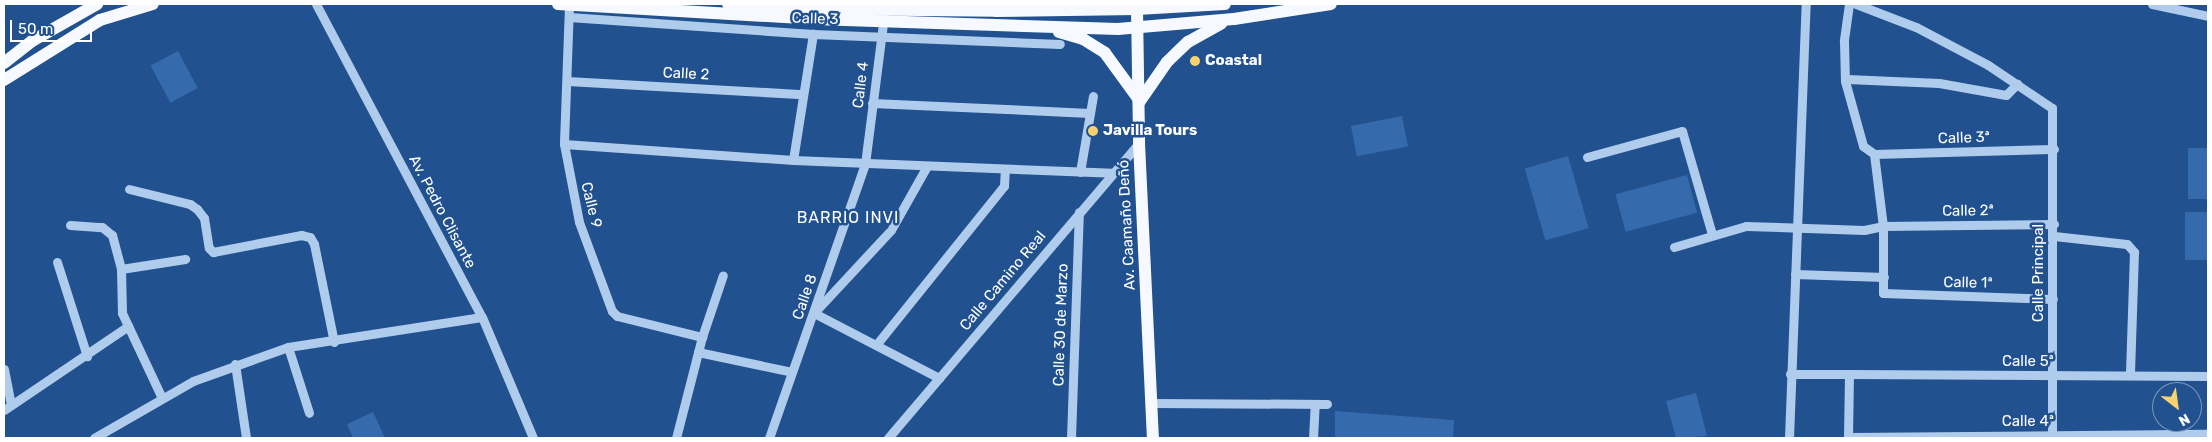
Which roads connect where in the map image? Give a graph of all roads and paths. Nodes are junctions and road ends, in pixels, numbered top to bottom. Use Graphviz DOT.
graph roads {
  1 [pos="97,4"];
  2 [pos="153,4"];
  3 [pos="316,4"];
  4 [pos="728,4"];
  5 [pos="1100,4"];
  6 [pos="1208,4"];
  7 [pos="1225,4"];
  8 [pos="1331,4"];
  9 [pos="1806,4"];
  10 [pos="1849,4"];
  11 [pos="1856,4"];
  12 [pos="2152,4"];
  13 [pos="566,9"];
  14 [pos="1137,9"];
  15 [pos="1076,10"];
  16 [pos="885,12"];
  17 [pos="2208,16"];
  18 [pos="1234,19"];
  19 [pos="1045,28"];
  20 [pos="1138,29"];
  21 [pos="813,34"];
  22 [pos="881,35"];
  23 [pos="1060,44"];
  24 [pos="4,63"];
  25 [pos="4,80"];
  26 [pos="1847,80"];
  27 [pos="566,81"];
  28 [pos="2017,84"];
  29 [pos="803,94"];
  30 [pos="1092,96"];
  31 [pos="1140,101"];
  32 [pos="872,103"];
  33 [pos="1090,113"];
  34 [pos="1139,143"];
  35 [pos="564,144"];
  36 [pos="2054,149"];
  37 [pos="1874,154"];
  38 [pos="1587,157"];
  39 [pos="794,160"];
  40 [pos="865,164"];
  41 [pos="927,166"];
  42 [pos="1006,169"];
  43 [pos="1080,172"];
  44 [pos="1112,173"];
  45 [pos="129,189"];
  46 [pos="1079,212"];
  47 [pos="2054,224"];
  48 [pos="70,225"];
  49 [pos="1883,226"];
  50 [pos="1798,229"];
  51 [pos="1712,234"];
  52 [pos="2054,236"];
  53 [pos="1674,247"];
  54 [pos="184,259"];
  55 [pos="57,262"];
  56 [pos="121,269"];
  57 [pos="1795,274"];
  58 [pos="723,276"];
  59 [pos="1884,277"];
  60 [pos="2053,299"];
  61 [pos="814,313"];
  62 [pos="482,317"];
  63 [pos="128,326"];
  64 [pos="702,337"];
  65 [pos="334,342"];
  66 [pos="876,345"];
  67 [pos="288,347"];
  68 [pos="698,352"];
  69 [pos="87,356"];
  70 [pos="235,364"];
  71 [pos="4,369"];
  72 [pos="792,372"];
  73 [pos="1790,374"];
  74 [pos="1848,374"];
  75 [pos="2130,375"];
  76 [pos="2052,376"];
  77 [pos="2208,376"];
  78 [pos="939,378"];
  79 [pos="162,398"];
  80 [pos="1152,403"];
  81 [pos="1315,404"];
  82 [pos="1327,404"];
  83 [pos="7,407"];
  84 [pos="309,413"];
  85 [pos="2208,434"];
  86 [pos="2052,437"];
  87 [pos="94,438"];
  88 [pos="246,438"];
  89 [pos="533,438"];
  90 [pos="676,438"];
  91 [pos="768,438"];
  92 [pos="888,438"];
  93 [pos="1071,438"];
  94 [pos="1153,438"];
  95 [pos="1313,438"];
  96 [pos="1789,438"];
  97 [pos="1848,438"];
  1 -- 24 [label="main road"];
  2 -- 25 [label="main road"];
  3 -- 62 [label="street, Av. Pedro Clisante"];
  4 -- 16 [label="main road"];
  5 -- 15 [label="main road"];
  6 -- 7 [label="main road"];
  6 -- 14 [label="main road"];
  8 -- 18 [label="main road"];
  9 -- 50 [label="street"];
  10 -- 26 [label="street"];
  11 -- 28 [label="street"];
  12 -- 17 [label="street"];
  13 -- 16 [label="main road"];
  13 -- 21 [label="street, Calle 3"];
  13 -- 27 [label="street, Calle 9"];
  14 -- 15 [label="main road"];
  14 -- 20 [label="main road, Av. Caamaño Deñó"];
  15 -- 16 [label="main road"];
  16 -- 19 [label="main road"];
  16 -- 22 [label="street, Calle 4"];
  18 -- 20 [label="main road"];
  18 -- 31 [label="main road"];
  19 -- 20 [label="main road"];
  19 -- 31 [label="main road"];
  20 -- 31 [label="main road, Av. Caamaño Deñó"];
  21 -- 22 [label="street, Calle 3"];
  21 -- 29 [label="street"];
  22 -- 23 [label="street, Calle 3"];
  22 -- 32 [label="street, Calle 4"];
  26 -- 28 [label="street"];
  26 -- 37 [label="street"];
  27 -- 29 [label="street, Calle 2"];
  27 -- 35 [label="street, Calle 9"];
  28 -- 36 [label="street, Calle Principal"];
  29 -- 39 [label="street"];
  30 -- 33 [label="street"];
  31 -- 34 [label="main road, Av. Caamaño Deñó"];
  32 -- 33 [label="street"];
  32 -- 40 [label="street, Calle 4"];
  33 -- 43 [label="street"];
  34 -- 44 [label="street, Calle Camino Real"];
  34 -- 80 [label="main road, Av. Caamaño Deñó"];
  35 -- 39 [label="street"];
  35 -- 64 [label="street, Calle 9"];
  36 -- 37 [label="street, Calle 3ª"];
  36 -- 47 [label="street, Calle Principal"];
  37 -- 49 [label="street"];
  38 -- 51 [label="street"];
  39 -- 40 [label="street"];
  40 -- 41 [label="street"];
  40 -- 61 [label="street, Calle 8"];
  41 -- 42 [label="street"];
  41 -- 61 [label="street"];
  42 -- 43 [label="street"];
  42 -- 66 [label="street"];
  43 -- 44 [label="street"];
  44 -- 46 [label="street, Calle Camino Real"];
  45 -- 65 [label="street"];
  46 -- 78 [label="street, Calle Camino Real"];
  46 -- 93 [label="street, Calle 30 de Marzo"];
  47 -- 49 [label="street, Calle 2ª"];
  47 -- 52 [label="street, Calle Principal"];
  48 -- 56 [label="street"];
  49 -- 50 [label="street, Calle 2ª"];
  49 -- 59 [label="street"];
  50 -- 51 [label="street, Calle 2ª"];
  50 -- 57 [label="street"];
  51 -- 53 [label="street, Calle 2ª"];
  52 -- 60 [label="street, Calle Principal"];
  52 -- 75 [label="street"];
  54 -- 56 [label="street"];
  55 -- 69 [label="street"];
  56 -- 63 [label="street"];
  57 -- 59 [label="street"];
  57 -- 73 [label="street"];
  58 -- 64 [label="street"];
  59 -- 60 [label="street, Calle 1ª"];
  60 -- 76 [label="street, Calle Principal"];
  61 -- 66 [label="street"];
  61 -- 72 [label="street, Calle 8"];
  62 -- 65 [label="street"];
  62 -- 89 [label="street, Av. Pedro Clisante"];
  63 -- 69 [label="street"];
  63 -- 79 [label="street"];
  64 -- 68 [label="street"];
  65 -- 67 [label="street"];
  66 -- 78 [label="street"];
  67 -- 70 [label="street"];
  67 -- 84 [label="street"];
  68 -- 72 [label="street"];
  68 -- 90 [label="street"];
  69 -- 83 [label="street"];
  70 -- 79 [label="street"];
  70 -- 88 [label="street"];
  71 -- 83 [label="street"];
  72 -- 91 [label="street, Calle 8"];
  73 -- 74 [label="street, Calle 5ª"];
  73 -- 96 [label="street"];
  74 -- 76 [label="street, Calle 5ª"];
  74 -- 97 [label="street"];
  75 -- 76 [label="street, Calle 5ª"];
  75 -- 77 [label="street, Calle 5ª"];
  76 -- 86 [label="street, Calle Principal"];
  78 -- 92 [label="street, Calle Camino Real"];
  79 -- 87 [label="street"];
  80 -- 81 [label="street"];
  80 -- 94 [label="main road, Av. Caamaño Deñó"];
  81 -- 82 [label="street"];
  81 -- 95 [label="street"];
  85 -- 86 [label="street, Calle 4ª"];
  86 -- 97 [label="street, Calle 4ª"];
}
